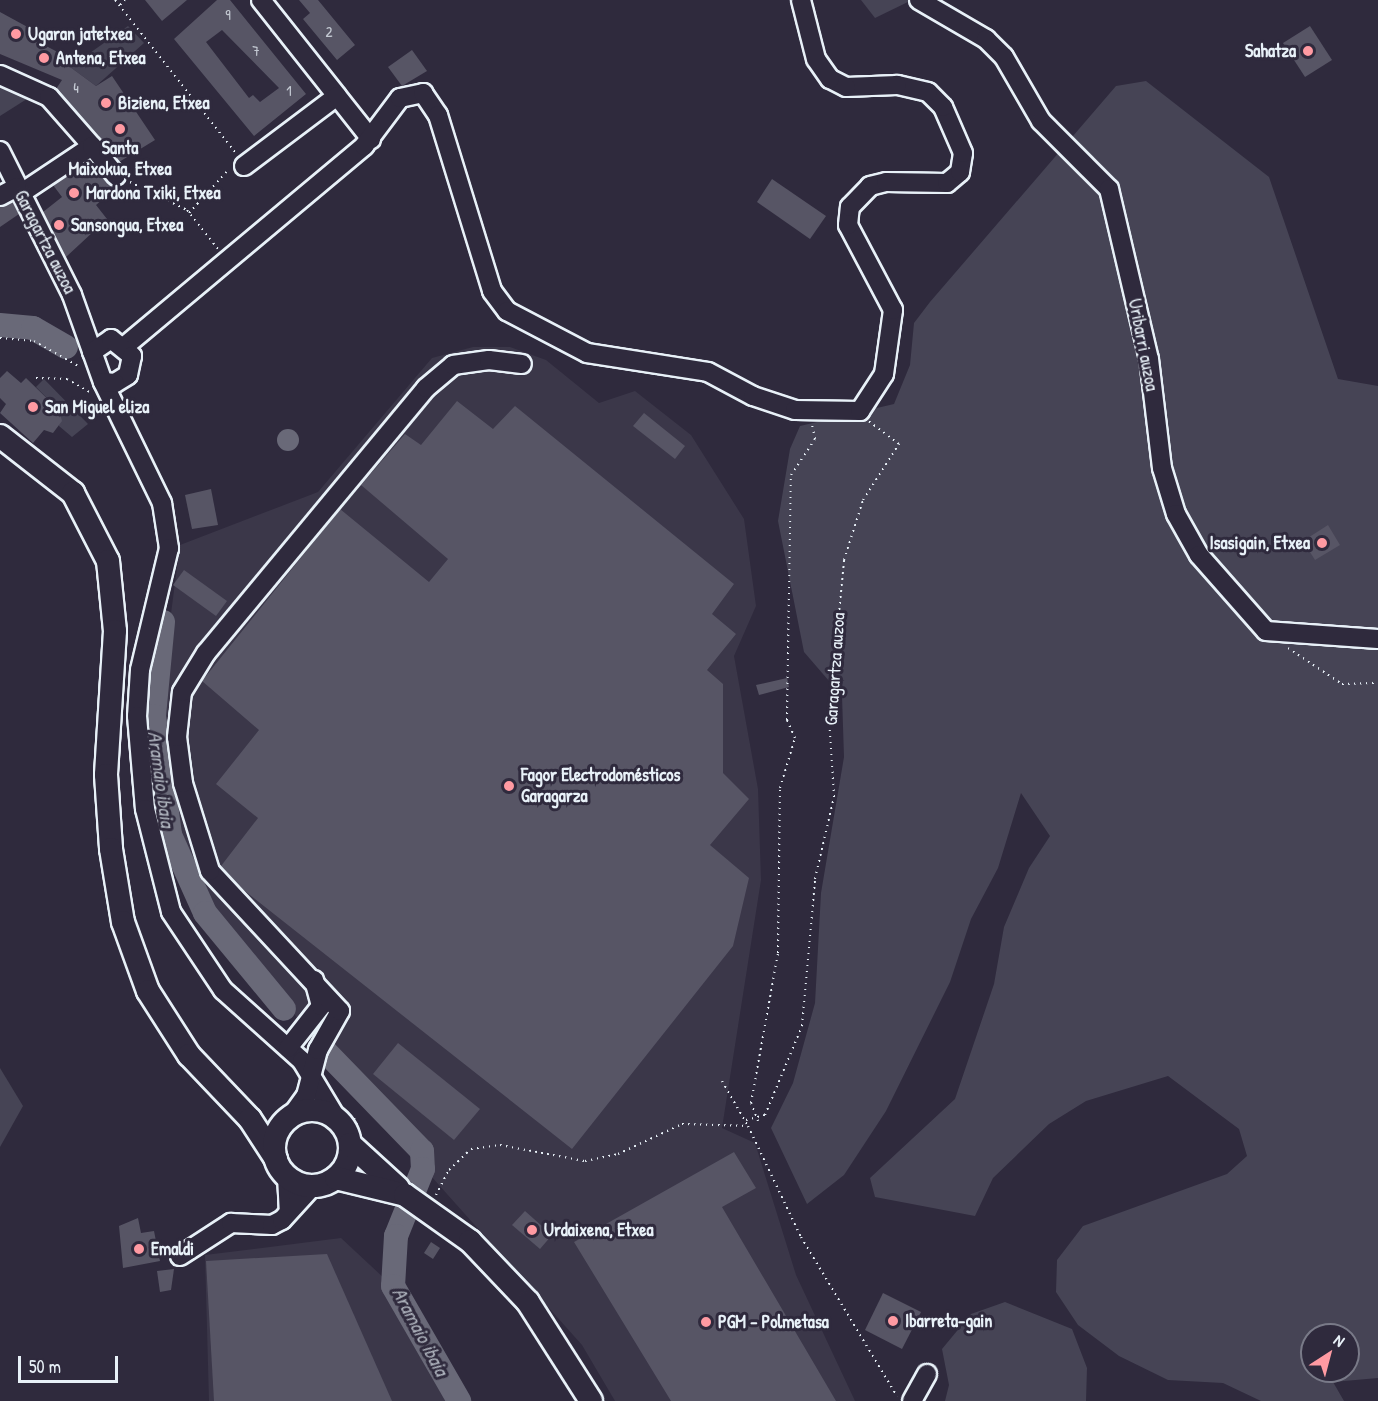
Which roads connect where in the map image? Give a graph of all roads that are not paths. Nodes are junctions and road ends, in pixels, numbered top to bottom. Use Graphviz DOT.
graph roads {
  1 [pos="261,0"];
  2 [pos="801,0"];
  3 [pos="920,0"];
  4 [pos="0,75"];
  5 [pos="337,96"];
  6 [pos="371,139"];
  7 [pos="92,146"];
  8 [pos="0,151"];
  9 [pos="238,163"];
  10 [pos="116,176"];
  11 [pos="20,189"];
  12 [pos="0,196"];
  13 [pos="125,346"];
  14 [pos="92,352"];
  15 [pos="522,364"];
  16 [pos="102,391"];
  17 [pos="0,436"];
  18 [pos="1378,639"];
  19 [pos="313,978"];
  20 [pos="288,1048"];
  21 [pos="311,1077"];
  22 [pos="237,1105"];
  23 [pos="287,1120"];
  24 [pos="338,1121"];
  25 [pos="350,1144"];
  26 [pos="282,1168"];
  27 [pos="336,1178"];
  28 [pos="313,1186"];
  29 [pos="404,1195"];
  30 [pos="289,1209"];
  31 [pos="180,1256"];
  32 [pos="927,1374"];
  33 [pos="909,1396"];
  34 [pos="591,1401"];
  1 -- 5 [label="street"];
  2 -- 6 [label="street"];
  3 -- 18 [label="street, Uribarri auzoa"];
  4 -- 7 [label="street"];
  5 -- 6 [label="street"];
  5 -- 9 [label="street"];
  6 -- 13 [label="street"];
  7 -- 10 [label="street"];
  7 -- 11 [label="street"];
  8 -- 11 [label="street, Garagartza auzoa"];
  11 -- 12 [label="street"];
  11 -- 14 [label="street, Garagartza auzoa"];
  13 -- 14 [label="street"];
  13 -- 16 [label="street"];
  14 -- 16 [label="street, Garagartza auzoa"];
  15 -- 19 [label="street"];
  16 -- 20 [label="street, Garagartza auzoa"];
  17 -- 22 [label="main road"];
  19 -- 20 [label="street"];
  19 -- 21 [label="street"];
  20 -- 21 [label="street, Garagartza auzoa"];
  21 -- 23 [label="street"];
  21 -- 24 [label="street, Garagartza auzoa"];
  22 -- 23 [label="main road"];
  22 -- 26 [label="main road"];
  23 -- 24 [label="main road"];
  23 -- 26 [label="main road"];
  24 -- 25 [label="main road"];
  25 -- 27 [label="main road"];
  25 -- 29 [label="main road"];
  26 -- 28 [label="main road"];
  26 -- 30 [label="street"];
  27 -- 28 [label="main road"];
  27 -- 29 [label="main road"];
  28 -- 30 [label="street"];
  29 -- 34 [label="main road"];
  30 -- 31 [label="street"];
  32 -- 33 [label="street"];
}
